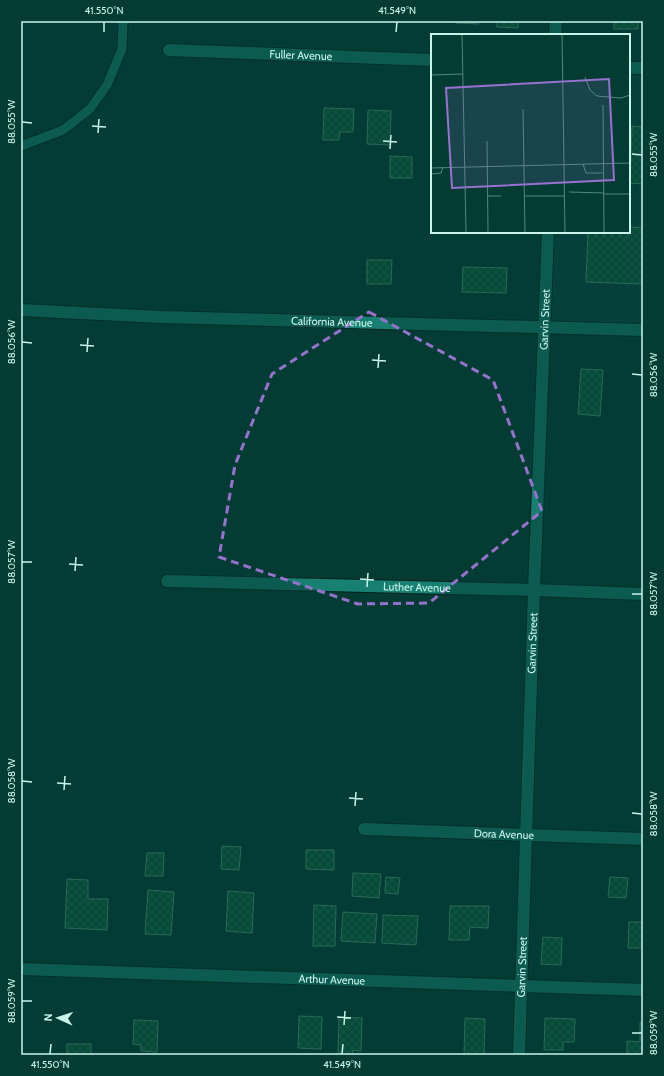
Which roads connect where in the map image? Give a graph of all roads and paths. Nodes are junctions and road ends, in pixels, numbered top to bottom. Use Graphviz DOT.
graph roads {
  1 [pos="123,21"];
  2 [pos="556,21"];
  3 [pos="555,34"];
  4 [pos="169,50"];
  5 [pos="431,60"];
  6 [pos="630,68"];
  7 [pos="643,68"];
  8 [pos="21,146"];
  9 [pos="548,233"];
  10 [pos="21,310"];
  11 [pos="545,328"];
  12 [pos="643,330"];
  13 [pos="167,581"];
  14 [pos="534,590"];
  15 [pos="643,594"];
  16 [pos="364,830"];
  17 [pos="527,834"];
  18 [pos="643,839"];
  19 [pos="21,969"];
  20 [pos="521,987"];
  21 [pos="643,990"];
  22 [pos="519,1055"];
  1 -- 8 [label="lane"];
  2 -- 3 [label="street"];
  4 -- 5 [label="street, Fuller Avenue"];
  6 -- 7 [label="street"];
  9 -- 11 [label="street, Garvin Street"];
  10 -- 11 [label="street, California Avenue"];
  11 -- 12 [label="street, California Avenue"];
  11 -- 14 [label="street, Garvin Street"];
  13 -- 14 [label="street, Luther Avenue"];
  14 -- 15 [label="street, Luther Avenue"];
  14 -- 17 [label="street, Garvin Street"];
  16 -- 17 [label="street, Dora Avenue"];
  17 -- 18 [label="street, Dora Avenue"];
  17 -- 20 [label="street, Garvin Street"];
  19 -- 20 [label="street, Arthur Avenue"];
  20 -- 21 [label="street, Arthur Avenue"];
  20 -- 22 [label="street, Garvin Street"];
}
